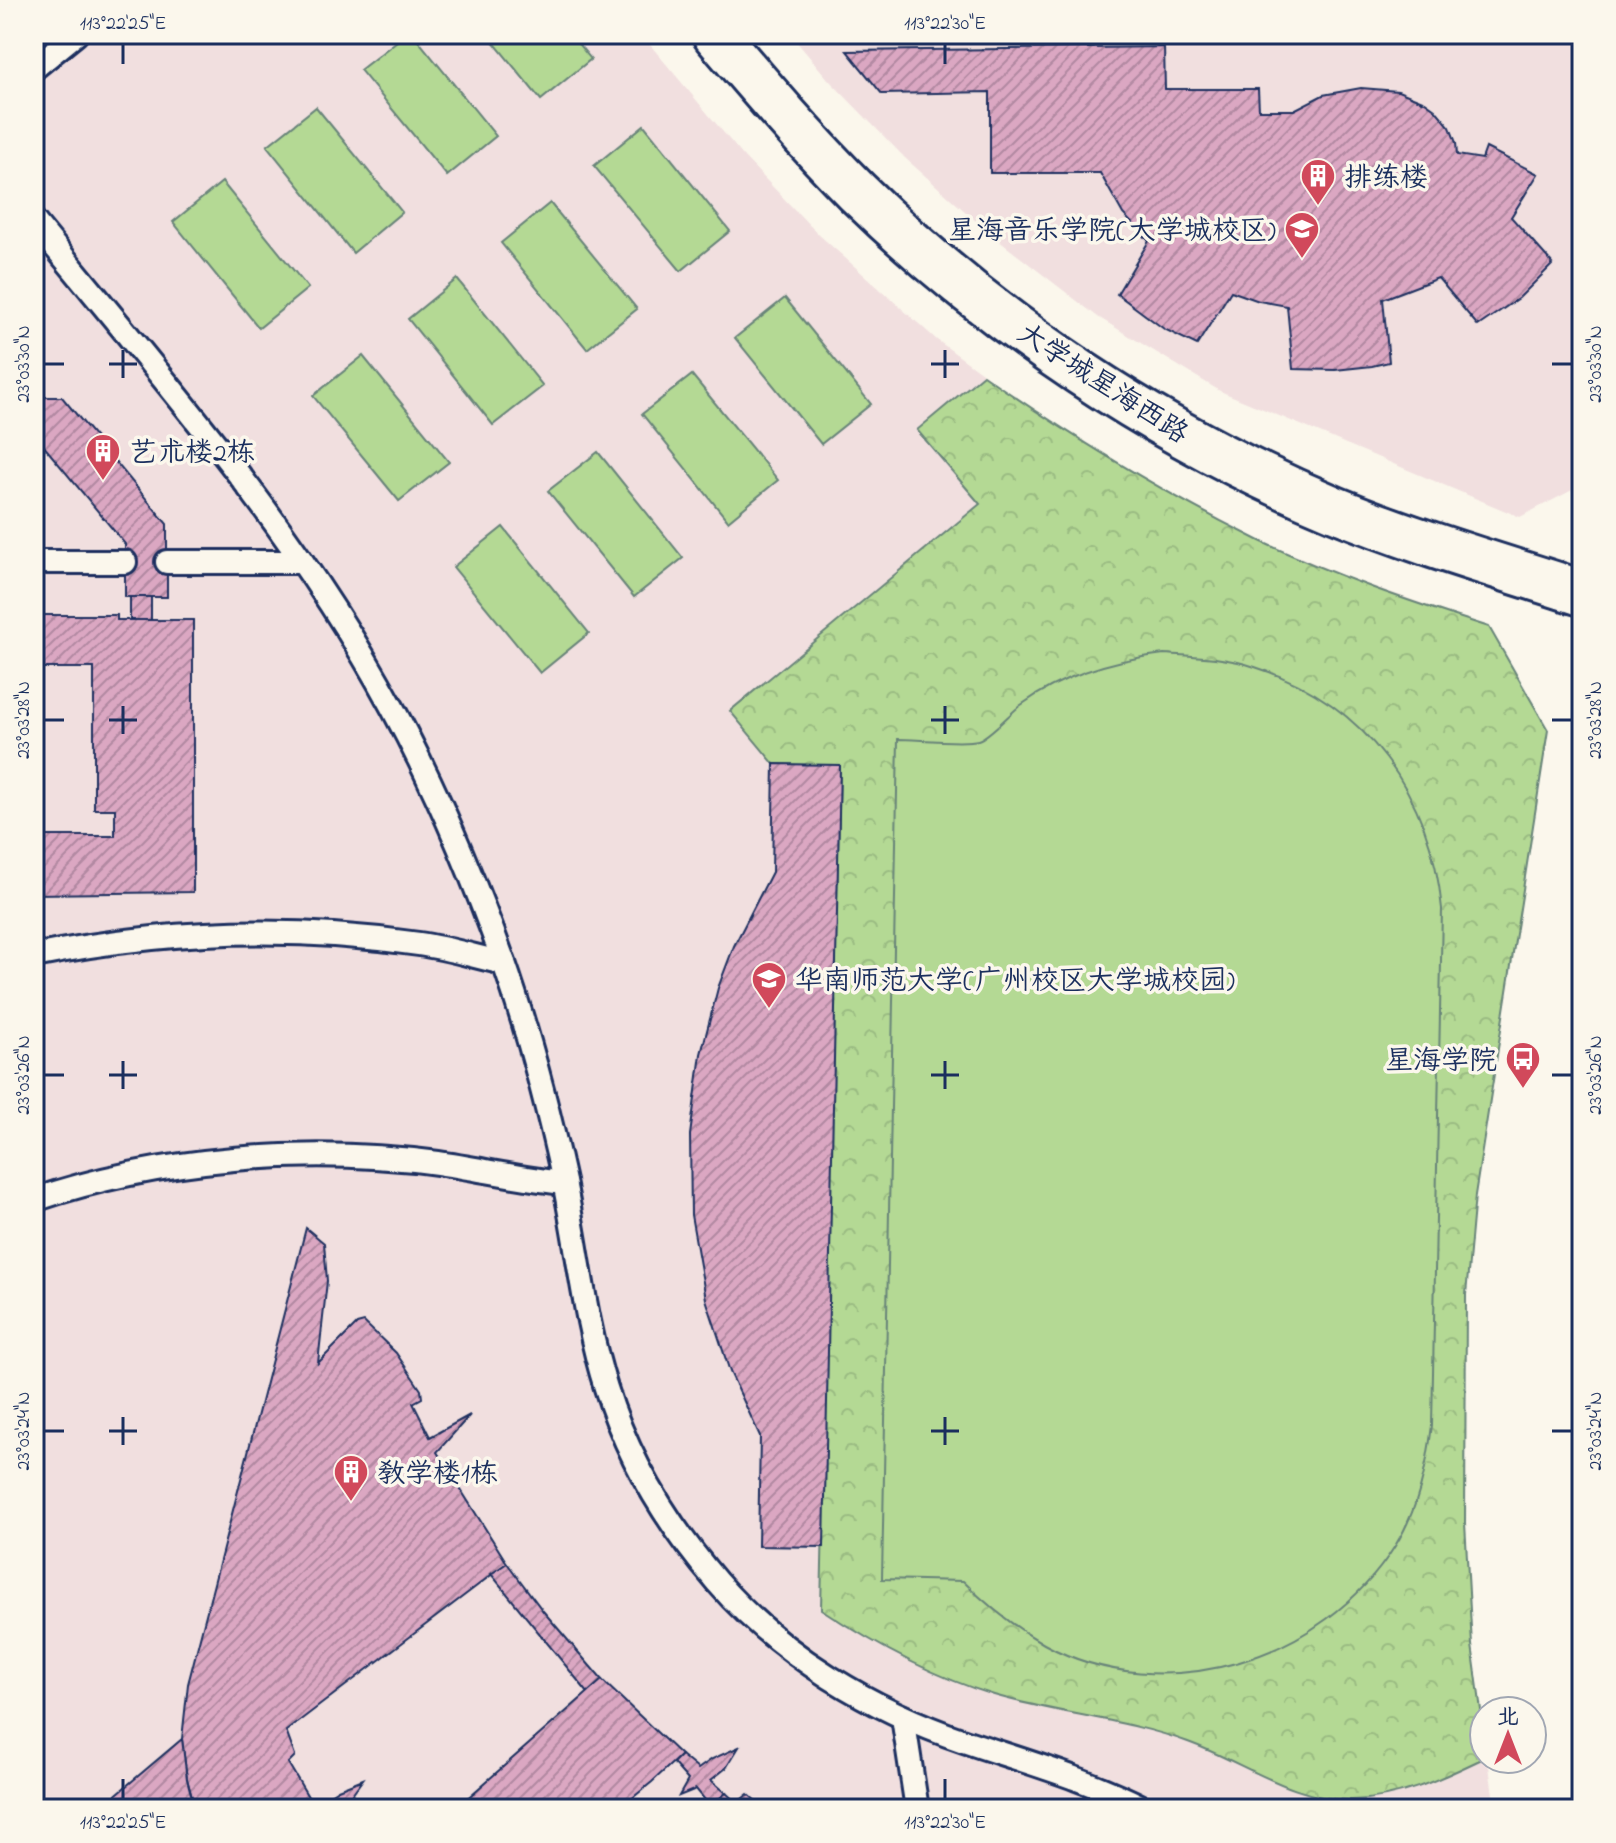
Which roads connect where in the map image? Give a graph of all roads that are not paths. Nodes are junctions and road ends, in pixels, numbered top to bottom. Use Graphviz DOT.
graph roads {
  1 [pos="76,34"];
  2 [pos="715,34"];
  3 [pos="34,68"];
  4 [pos="34,221"];
  5 [pos="34,562"];
  6 [pos="125,562"];
  7 [pos="167,562"];
  8 [pos="302,562"];
  9 [pos="1582,593"];
  10 [pos="34,956"];
  11 [pos="504,963"];
  12 [pos="564,1183"];
  13 [pos="34,1200"];
  14 [pos="903,1717"];
  15 [pos="917,1809"];
  16 [pos="1146,1809"];
  1 -- 3 [label="lane"];
  2 -- 9 [label="street, 大学城星海西路"];
  4 -- 8 [label="lane"];
  5 -- 6 [label="lane"];
  7 -- 8 [label="lane"];
  8 -- 11 [label="lane"];
  10 -- 11 [label="lane"];
  11 -- 12 [label="lane"];
  12 -- 13 [label="lane"];
  12 -- 14 [label="lane"];
  14 -- 15 [label="lane"];
  14 -- 16 [label="lane"];
}
